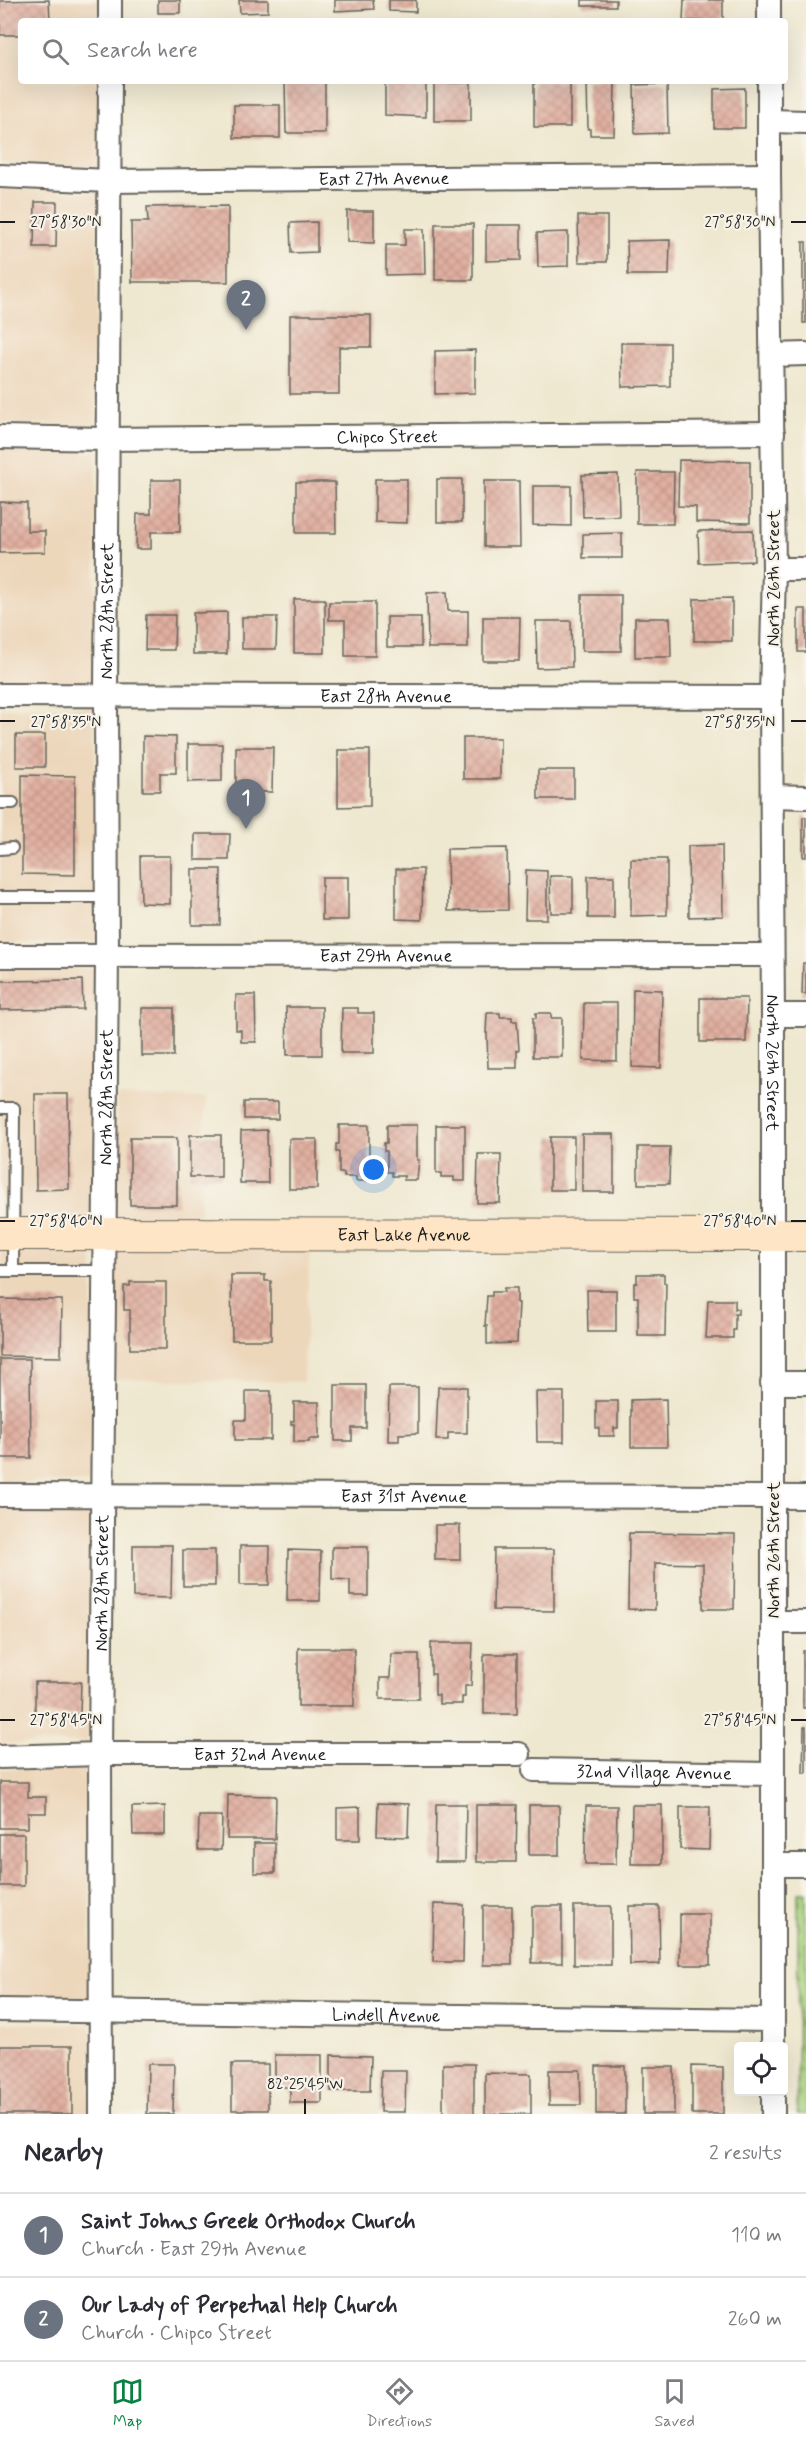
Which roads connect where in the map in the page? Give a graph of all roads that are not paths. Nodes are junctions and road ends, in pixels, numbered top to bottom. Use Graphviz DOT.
graph roads {
  1 [pos="110,0"];
  2 [pos="769,0"];
  3 [pos="110,18"];
  4 [pos="769,18"];
  5 [pos="110,84"];
  6 [pos="770,84"];
  7 [pos="770,121"];
  8 [pos="806,122"];
  9 [pos="769,175"];
  10 [pos="0,176"];
  11 [pos="109,181"];
  12 [pos="772,354"];
  13 [pos="806,354"];
  14 [pos="773,433"];
  15 [pos="0,437"];
  16 [pos="107,439"];
  17 [pos="774,569"];
  18 [pos="806,569"];
  19 [pos="0,695"];
  20 [pos="106,695"];
  21 [pos="771,697"];
  22 [pos="772,796"];
  23 [pos="806,797"];
  24 [pos="0,803"];
  25 [pos="13,803"];
  26 [pos="12,848"];
  27 [pos="0,849"];
  28 [pos="0,897"];
  29 [pos="107,897"];
  30 [pos="107,955"];
  31 [pos="771,955"];
  32 [pos="0,956"];
  33 [pos="773,1015"];
  34 [pos="806,1015"];
  35 [pos="0,1108"];
  36 [pos="7,1234"];
  37 [pos="104,1234"];
  38 [pos="771,1235"];
  39 [pos="806,1235"];
  40 [pos="0,1271"];
  41 [pos="13,1271"];
  42 [pos="104,1271"];
  43 [pos="772,1383"];
  44 [pos="806,1383"];
  45 [pos="0,1495"];
  46 [pos="102,1495"];
  47 [pos="773,1496"];
  48 [pos="806,1497"];
  49 [pos="773,1622"];
  50 [pos="806,1622"];
  51 [pos="99,1754"];
  52 [pos="0,1757"];
  53 [pos="527,1762"];
  54 [pos="773,1774"];
  55 [pos="773,1865"];
  56 [pos="806,1865"];
  57 [pos="0,2010"];
  58 [pos="102,2013"];
  59 [pos="772,2020"];
  60 [pos="772,2042"];
  61 [pos="773,2096"];
  62 [pos="101,2114"];
  63 [pos="773,2114"];
  1 -- 3 [label="street"];
  2 -- 4 [label="street"];
  5 -- 11 [label="street, North 28th Street"];
  6 -- 7 [label="street, North 26th Street"];
  7 -- 8 [label="street"];
  7 -- 9 [label="street, North 26th Street"];
  9 -- 11 [label="street, East 27th Avenue"];
  9 -- 12 [label="street, North 26th Street"];
  10 -- 11 [label="street, East 27th Avenue"];
  11 -- 16 [label="street, North 28th Street"];
  12 -- 13 [label="street"];
  12 -- 14 [label="street, North 26th Street"];
  14 -- 16 [label="street, Chipco Street"];
  14 -- 17 [label="street, North 26th Street"];
  15 -- 16 [label="street, Chipco Street"];
  16 -- 20 [label="street, North 28th Street"];
  17 -- 18 [label="street"];
  17 -- 21 [label="street, North 26th Street"];
  19 -- 20 [label="street, East 28th Avenue"];
  20 -- 21 [label="street, East 28th Avenue"];
  20 -- 29 [label="street, North 28th Street"];
  21 -- 22 [label="street, North 26th Street"];
  22 -- 23 [label="street"];
  22 -- 31 [label="street, North 26th Street"];
  24 -- 25 [label="lane"];
  26 -- 27 [label="lane"];
  28 -- 29 [label="lane"];
  29 -- 30 [label="street, North 28th Street"];
  30 -- 31 [label="street, East 29th Avenue"];
  30 -- 32 [label="street, East 29th Avenue"];
  30 -- 37 [label="street, North 28th Street"];
  31 -- 33 [label="street, North 26th Street"];
  33 -- 34 [label="street"];
  33 -- 38 [label="street, North 26th Street"];
  35 -- 36 [label="lane"];
  36 -- 37 [label="street, East Lake Avenue"];
  36 -- 41 [label="lane"];
  37 -- 38 [label="street, East Lake Avenue"];
  37 -- 42 [label="street, North 28th Street"];
  38 -- 39 [label="street, East Lake Avenue"];
  38 -- 43 [label="street, North 26th Street"];
  40 -- 41 [label="lane"];
  41 -- 42 [label="lane"];
  42 -- 46 [label="street, North 28th Street"];
  43 -- 44 [label="street"];
  43 -- 47 [label="street, North 26th Street"];
  45 -- 46 [label="street, East 31st Avenue"];
  46 -- 47 [label="street, East 31st Avenue"];
  46 -- 51 [label="street, North 28th Street"];
  47 -- 48 [label="street, East 31st Avenue"];
  47 -- 49 [label="street, North 26th Street"];
  49 -- 50 [label="street"];
  49 -- 54 [label="street, North 26th Street"];
  51 -- 52 [label="street, East 32nd Avenue"];
  51 -- 53 [label="street, East 32nd Avenue"];
  51 -- 58 [label="street, North 28th Street"];
  53 -- 54 [label="street, 32nd Village Avenue"];
  54 -- 55 [label="street, North 26th Street"];
  55 -- 56 [label="street"];
  55 -- 59 [label="street, North 26th Street"];
  57 -- 58 [label="street, Lindell Avenue"];
  58 -- 59 [label="street, Lindell Avenue"];
  58 -- 62 [label="street, North 28th Street"];
  59 -- 60 [label="street, North 26th Street"];
  61 -- 63 [label="street"];
}
